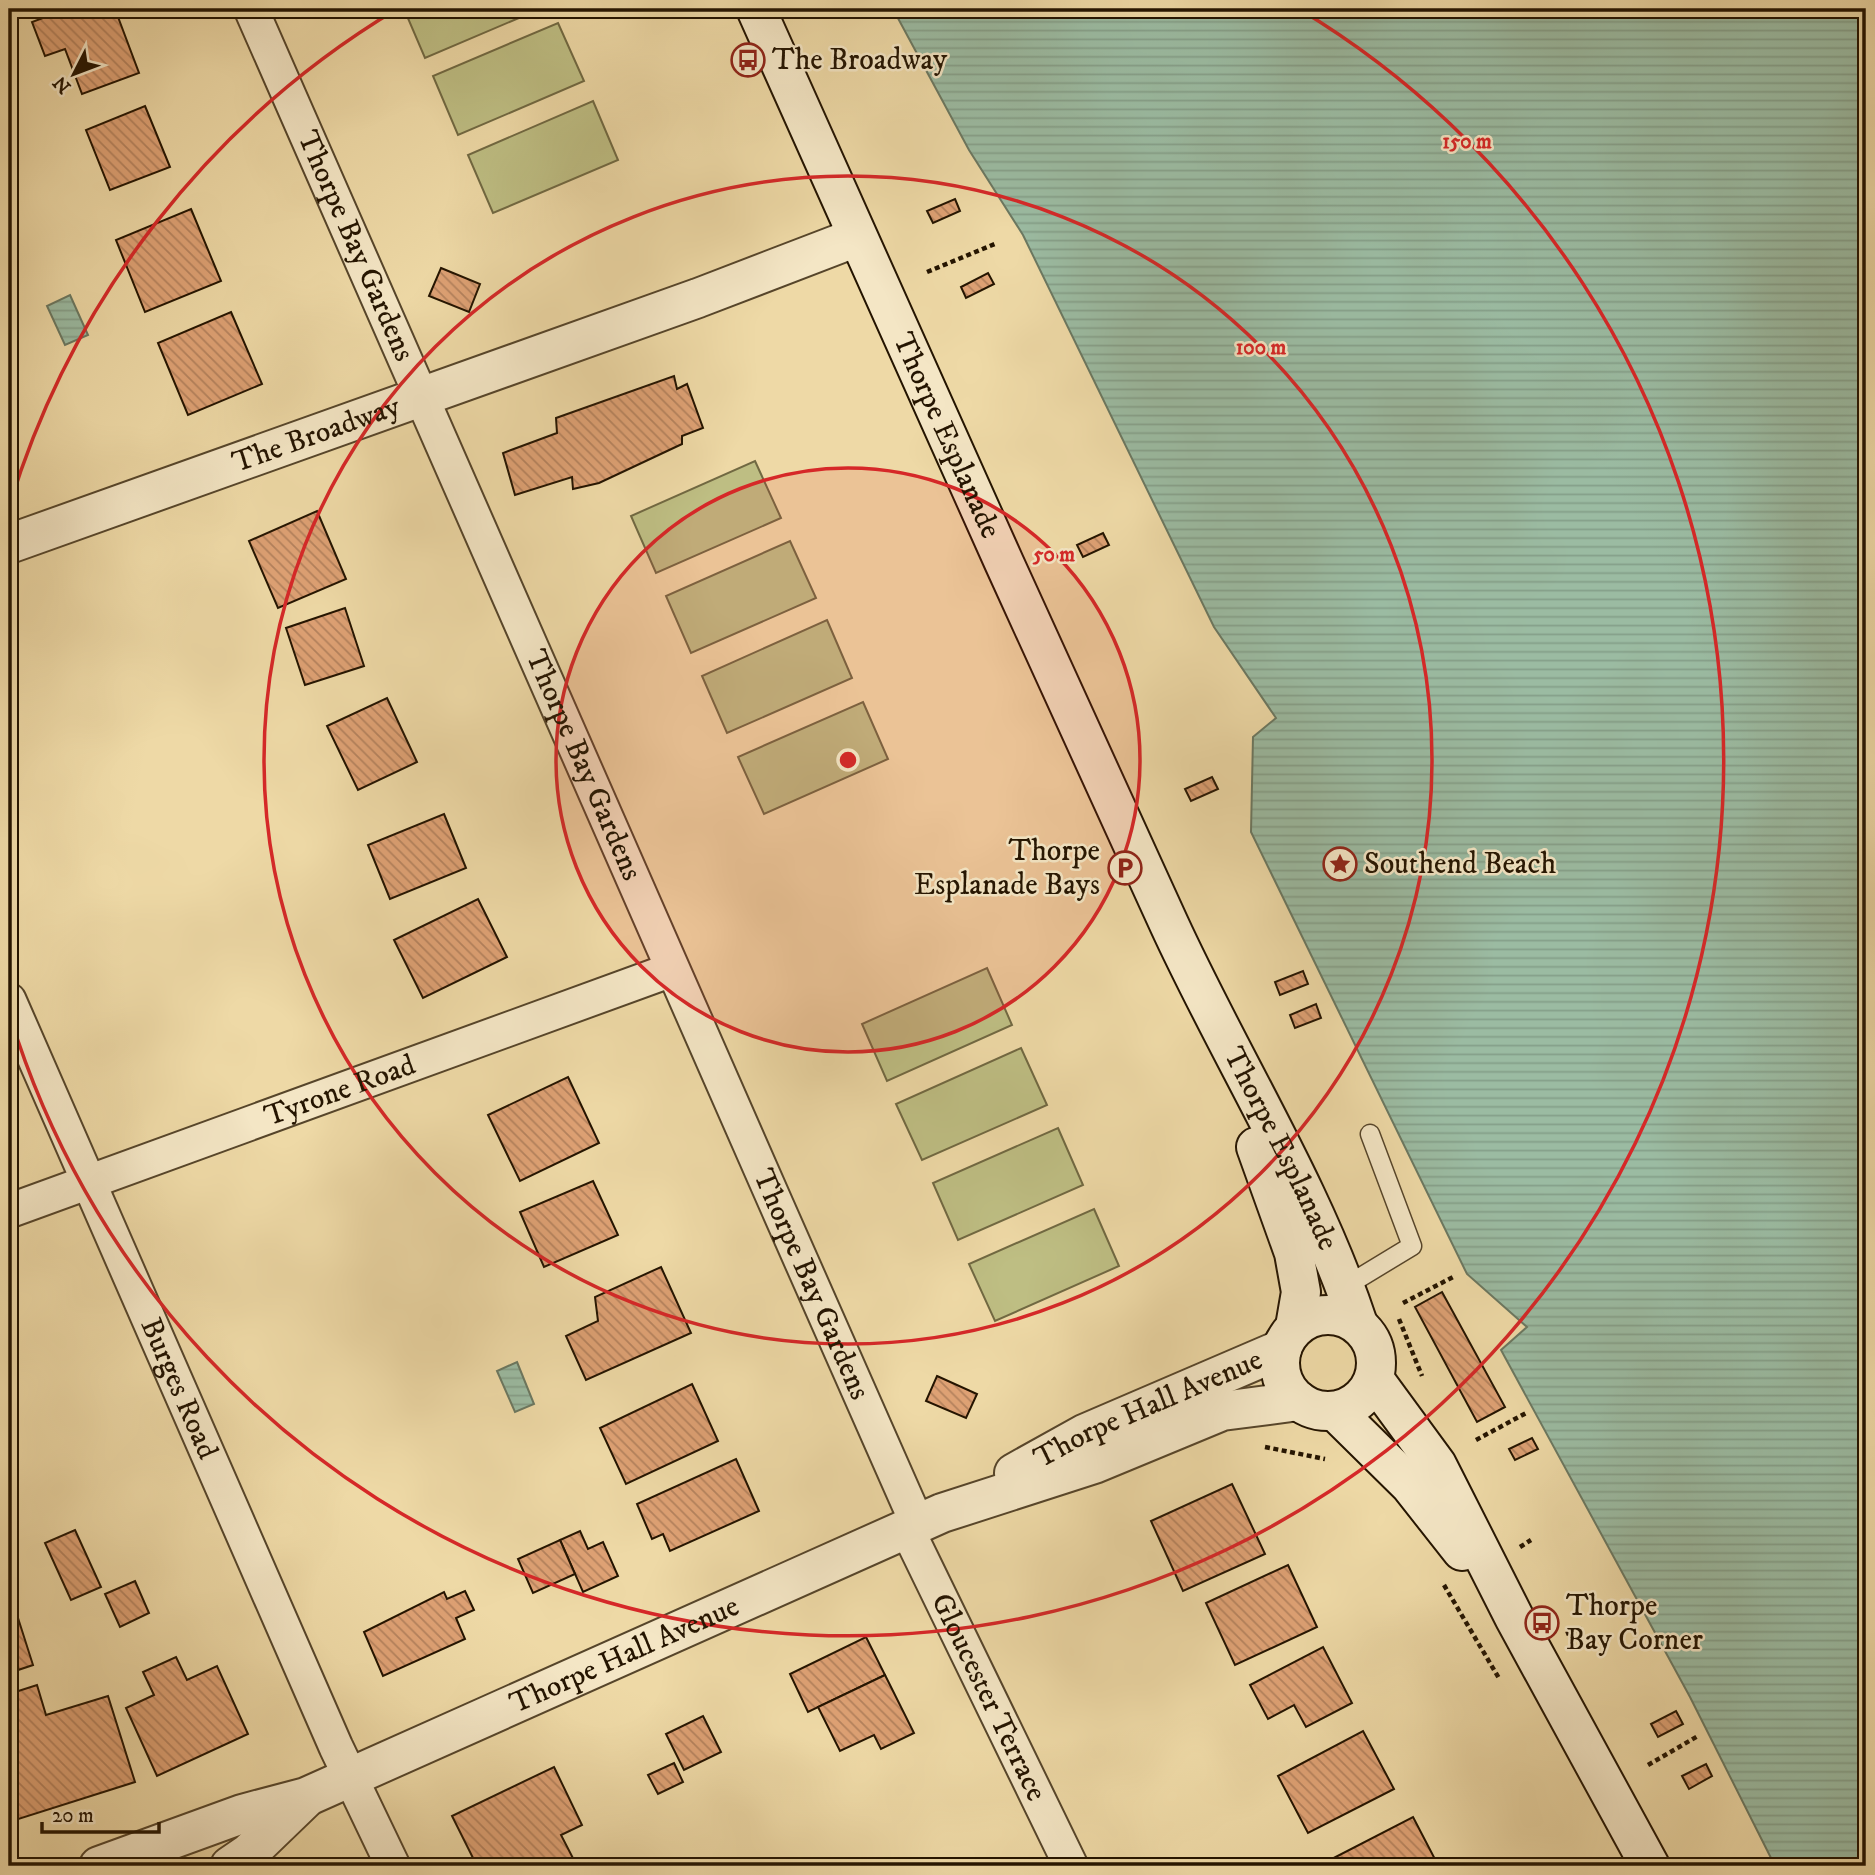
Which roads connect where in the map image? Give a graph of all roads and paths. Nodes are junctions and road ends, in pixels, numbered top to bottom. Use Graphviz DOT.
graph roads {
  1 [pos="251,9"];
  2 [pos="756,9"];
  3 [pos="857,237"];
  4 [pos="997,243"];
  5 [pos="927,272"];
  6 [pos="422,395"];
  7 [pos="9,544"];
  8 [pos="671,970"];
  9 [pos="1193,977"];
  10 [pos="9,1000"];
  11 [pos="1370,1134"];
  12 [pos="88,1182"];
  13 [pos="9,1211"];
  14 [pos="1453,1278"];
  15 [pos="1403,1303"];
  16 [pos="1321,1320"];
  17 [pos="1374,1379"];
  18 [pos="1299,1402"];
  19 [pos="1335,1411"];
  20 [pos="1528,1412"];
  21 [pos="1475,1440"];
  22 [pos="1258,1446"];
  23 [pos="1330,1460"];
  24 [pos="922,1521"];
  25 [pos="1438,1576"];
  26 [pos="1515,1619"];
  27 [pos="1507,1692"];
  28 [pos="1698,1736"];
  29 [pos="1648,1765"];
  30 [pos="349,1777"];
  31 [pos="306,1797"];
  32 [pos="99,1866"];
  33 [pos="229,1866"];
  34 [pos="393,1866"];
  35 [pos="1071,1866"];
  36 [pos="1650,1866"];
  1 -- 6 [label="street, Thorpe Bay Gardens"];
  2 -- 3 [label="main road, Thorpe Esplanade"];
  3 -- 6 [label="main road, The Broadway"];
  3 -- 9 [label="main road, Thorpe Esplanade"];
  4 -- 5 [label="path"];
  6 -- 7 [label="main road, The Broadway"];
  6 -- 8 [label="street, Thorpe Bay Gardens"];
  8 -- 12 [label="street, Tyrone Road"];
  8 -- 24 [label="street, Thorpe Bay Gardens"];
  9 -- 16 [label="main road, Thorpe Esplanade"];
  9 -- 16 [label="main road, Thorpe Esplanade"];
  10 -- 12 [label="street, Burges Road"];
  11 -- 16 [label="lane"];
  12 -- 13 [label="street, Tyrone Road"];
  12 -- 30 [label="street, Burges Road"];
  14 -- 15 [label="path"];
  16 -- 17 [label="main road, Thorpe Esplanade"];
  16 -- 18 [label="main road, Thorpe Esplanade"];
  16 -- 24 [label="main road, Thorpe Hall Avenue"];
  17 -- 19 [label="main road"];
  17 -- 26 [label="main road"];
  18 -- 19 [label="main road"];
  18 -- 24 [label="main road, Thorpe Hall Avenue"];
  19 -- 26 [label="main road"];
  20 -- 21 [label="path"];
  22 -- 23 [label="path"];
  24 -- 30 [label="main road, Thorpe Hall Avenue"];
  24 -- 35 [label="street, Gloucester Terrace"];
  25 -- 27 [label="path"];
  26 -- 36 [label="main road"];
  28 -- 29 [label="path"];
  30 -- 31 [label="main road, Thorpe Hall Avenue"];
  30 -- 34 [label="street, Burges Road"];
  31 -- 32 [label="main road, Thorpe Hall Avenue"];
  31 -- 33 [label="main road, Thorpe Hall Avenue"];
}
